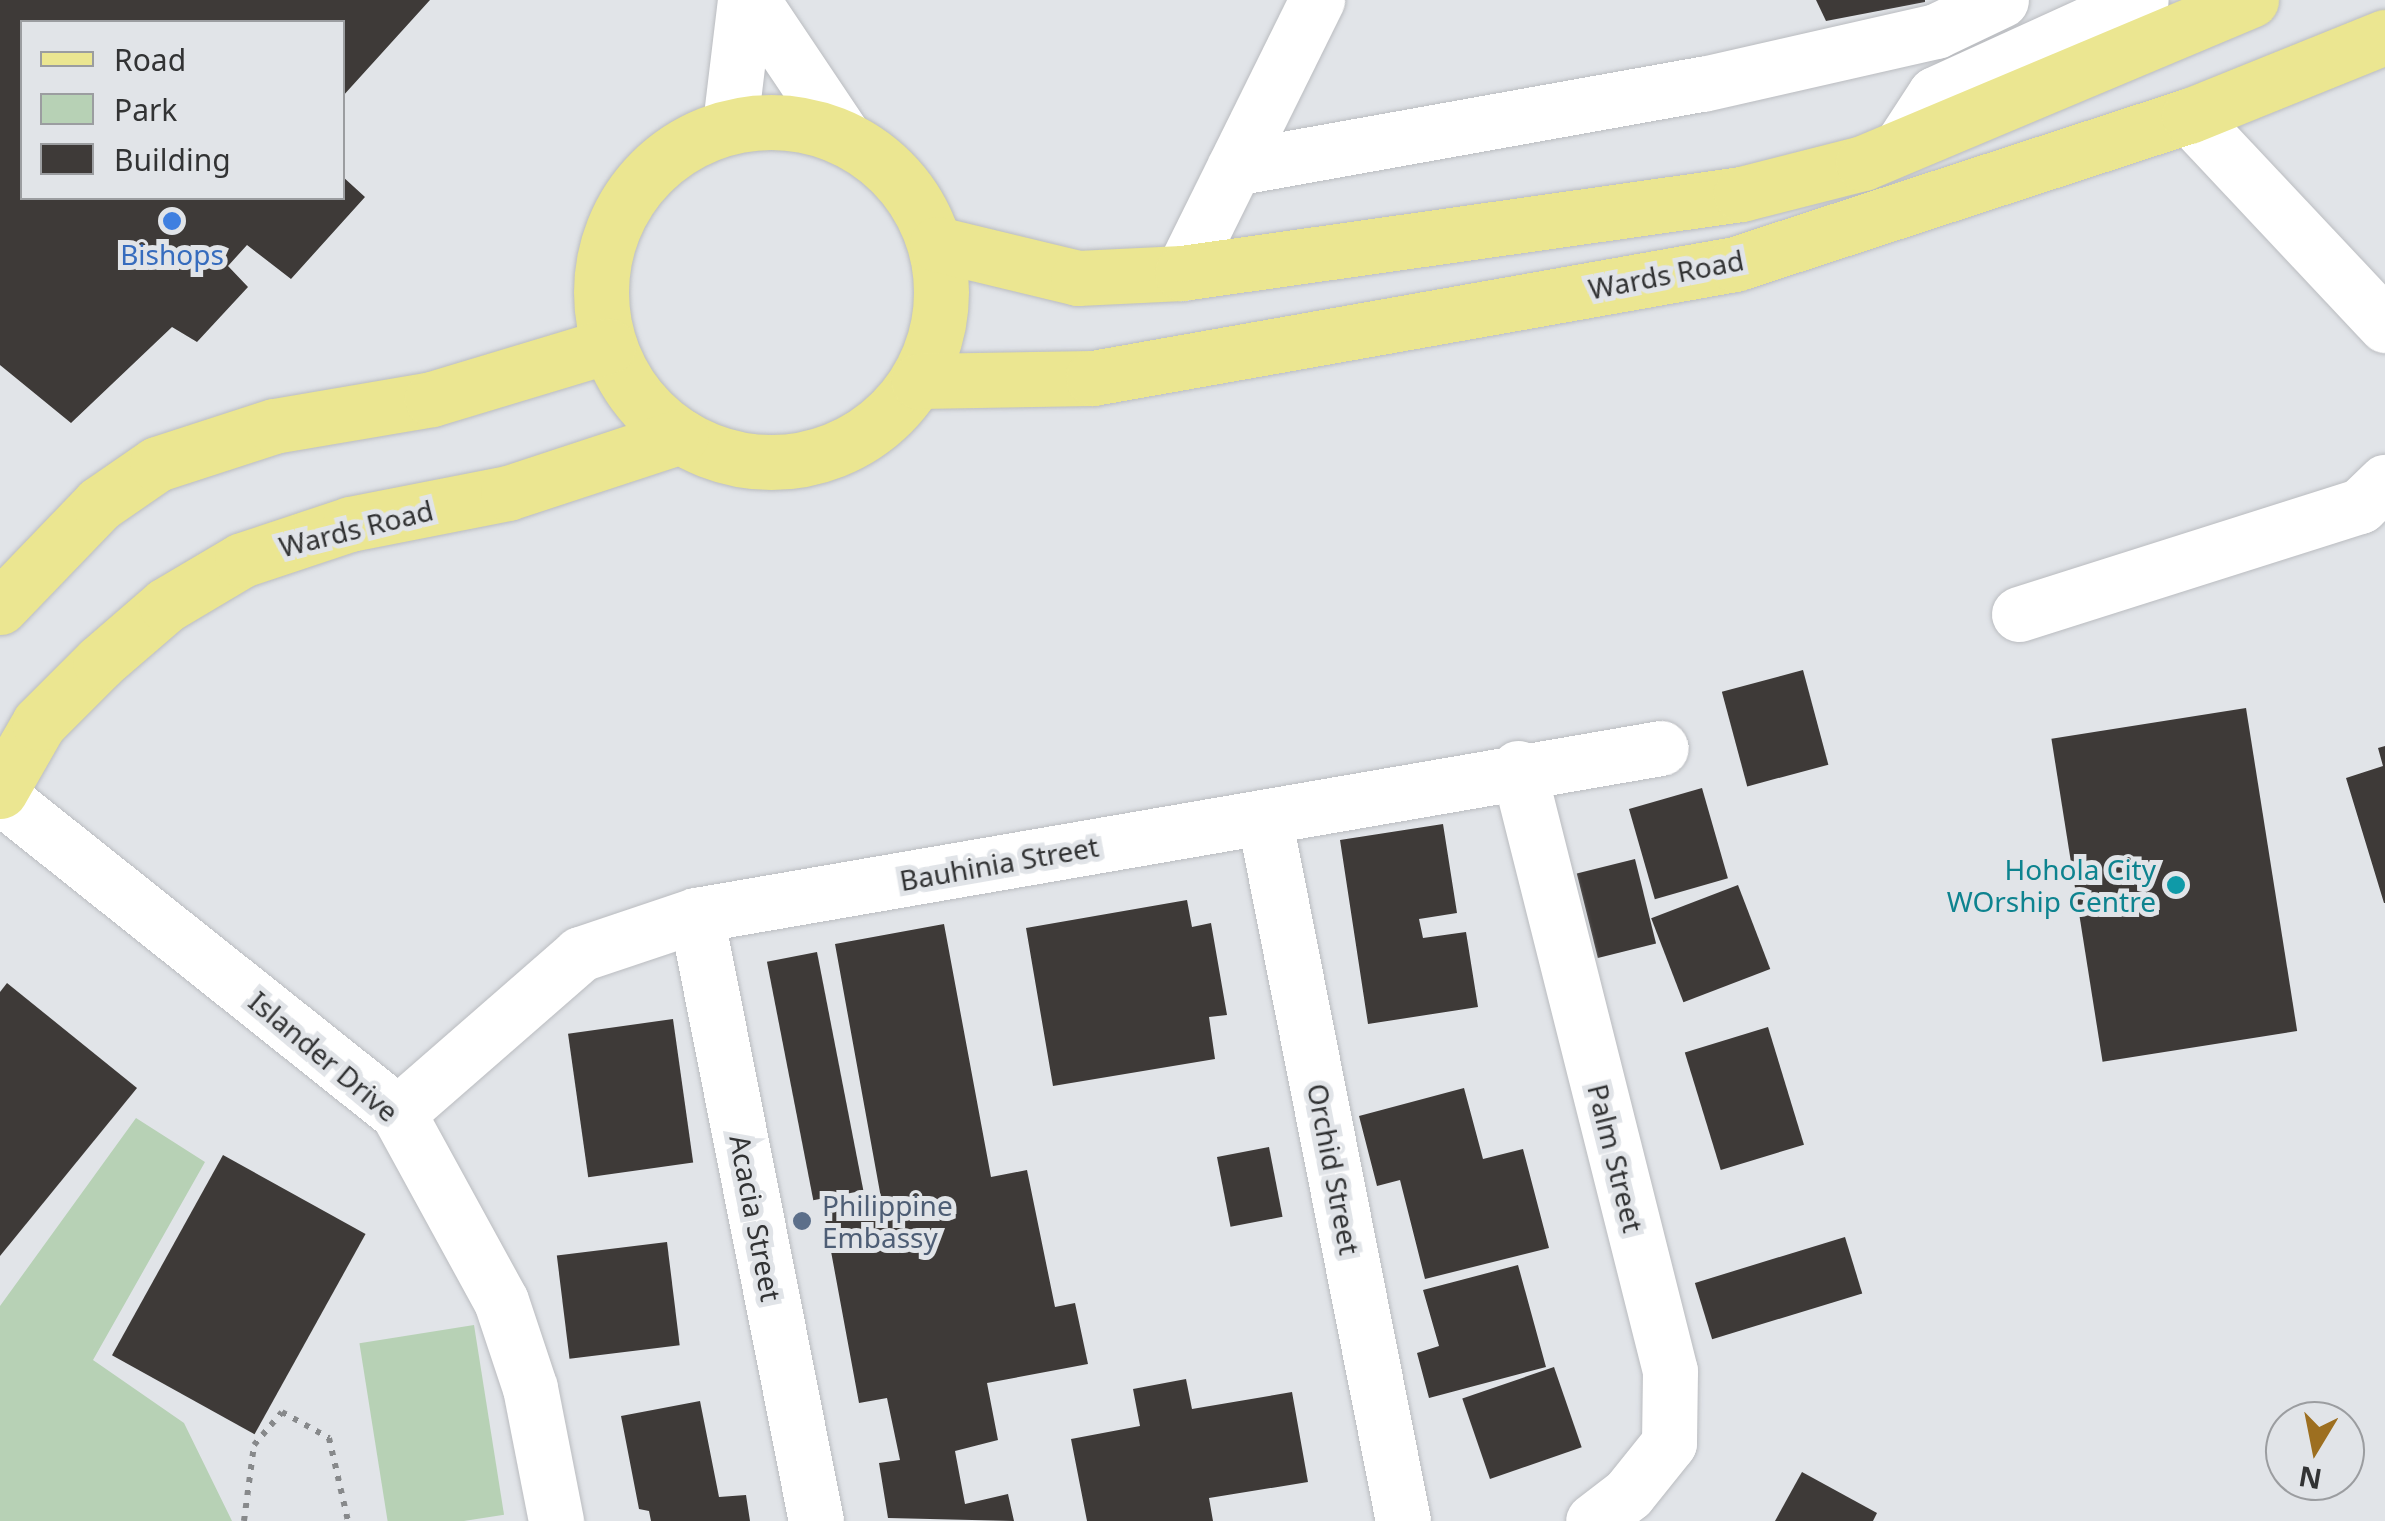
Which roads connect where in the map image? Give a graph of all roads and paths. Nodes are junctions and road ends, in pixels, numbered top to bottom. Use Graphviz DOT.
graph roads {
  1 [pos="748,0"];
  2 [pos="1317,0"];
  3 [pos="2002,0"];
  4 [pos="2251,0"];
  5 [pos="2155,13"];
  6 [pos="2385,37"];
  7 [pos="2189,116"];
  8 [pos="730,124"];
  9 [pos="844,136"];
  10 [pos="1234,168"];
  11 [pos="937,244"];
  12 [pos="1182,274"];
  13 [pos="2385,325"];
  14 [pos="608,346"];
  15 [pos="918,381"];
  16 [pos="681,436"];
  17 [pos="2385,482"];
  18 [pos="0,607"];
  19 [pos="2018,614"];
  20 [pos="1662,748"];
  21 [pos="1518,768"];
  22 [pos="0,793"];
  23 [pos="1264,818"];
  24 [pos="696,915"];
  25 [pos="398,1113"];
  26 [pos="244,1521"];
  27 [pos="348,1521"];
  28 [pos="556,1521"];
  29 [pos="816,1521"];
  30 [pos="1403,1521"];
  31 [pos="1593,1521"];
  1 -- 8 [label="street"];
  1 -- 9 [label="street"];
  2 -- 10 [label="street"];
  3 -- 10 [label="street"];
  4 -- 5 [label="main road"];
  5 -- 12 [label="main road"];
  6 -- 7 [label="main road, Wards Road"];
  7 -- 13 [label="street"];
  7 -- 15 [label="main road, Wards Road"];
  8 -- 9 [label="main road"];
  8 -- 14 [label="main road"];
  9 -- 11 [label="main road"];
  10 -- 12 [label="street"];
  11 -- 12 [label="main road"];
  11 -- 15 [label="main road"];
  14 -- 16 [label="main road"];
  14 -- 18 [label="main road"];
  15 -- 16 [label="main road"];
  16 -- 22 [label="main road, Wards Road"];
  17 -- 19 [label="street"];
  20 -- 21 [label="street, Bauhinia Street"];
  21 -- 23 [label="street, Bauhinia Street"];
  21 -- 31 [label="street, Palm Street"];
  22 -- 25 [label="street, Islander Drive"];
  23 -- 24 [label="street, Bauhinia Street"];
  23 -- 30 [label="street, Orchid Street"];
  24 -- 25 [label="street, Bauhinia Street"];
  24 -- 29 [label="street, Acacia Street"];
  25 -- 28 [label="street, Islander Drive"];
  26 -- 27 [label="path"];
}
